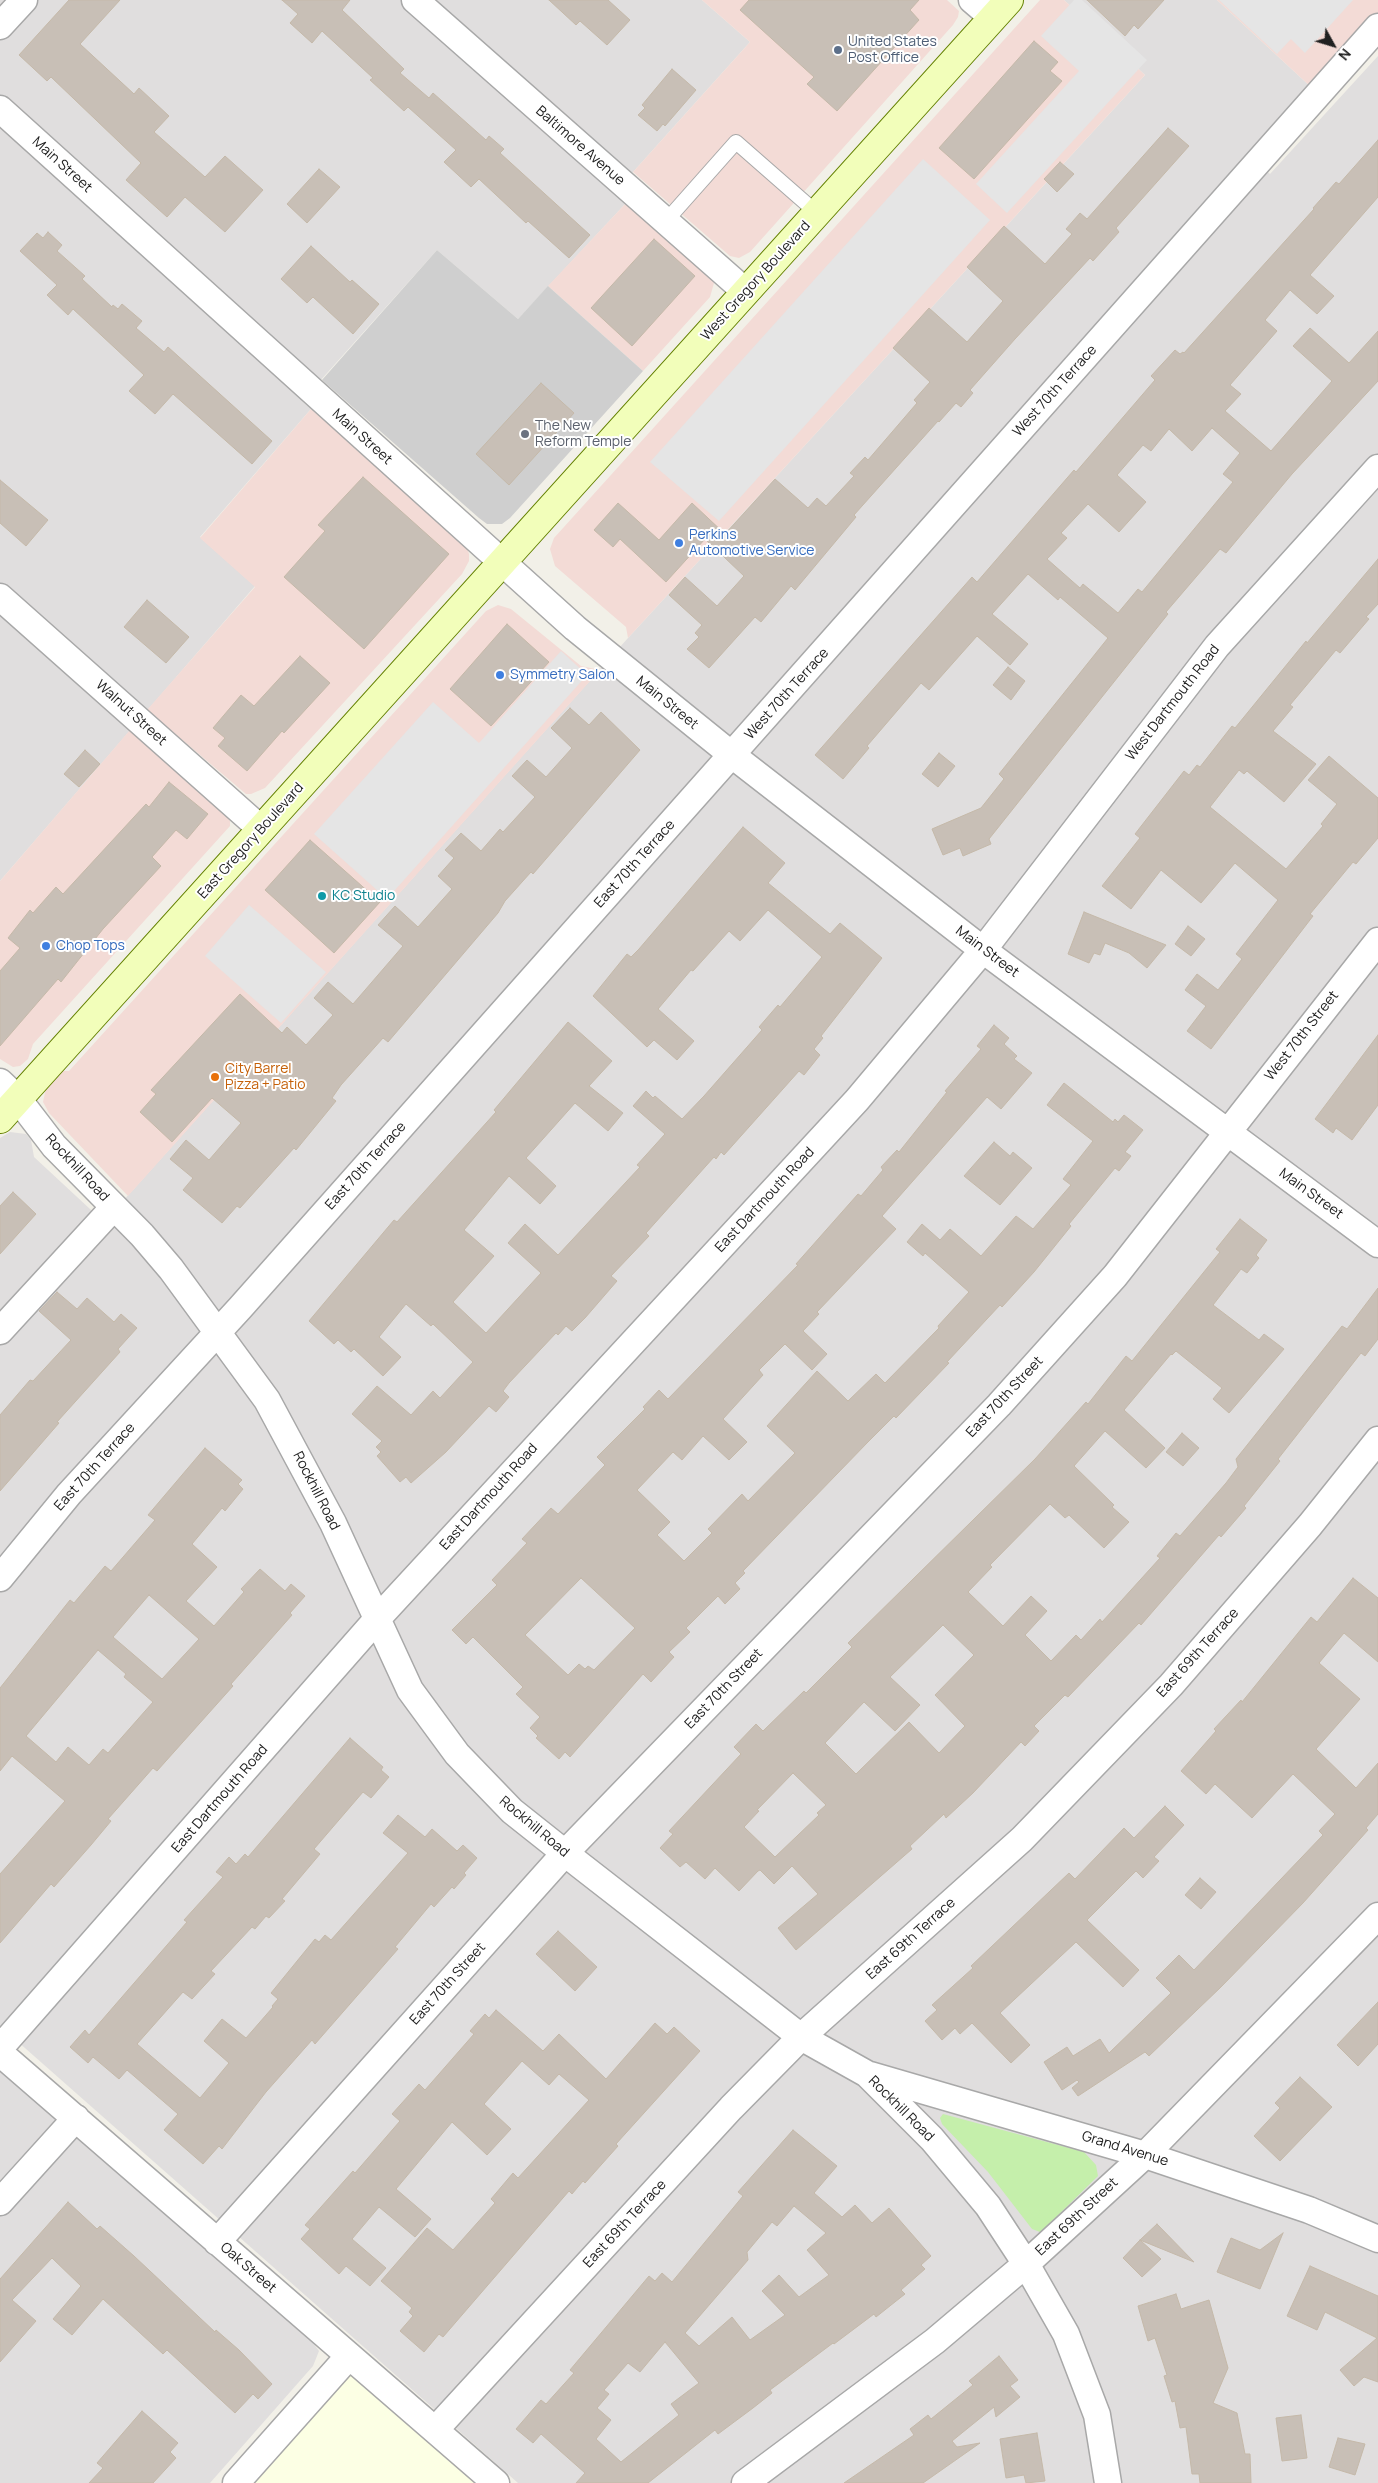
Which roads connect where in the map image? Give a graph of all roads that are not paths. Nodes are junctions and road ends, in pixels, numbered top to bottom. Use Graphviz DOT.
graph roads {
  1 [pos="24,0"];
  2 [pos="415,0"];
  3 [pos="972,0"];
  4 [pos="1001,9"];
  5 [pos="0,26"];
  6 [pos="1378,27"];
  7 [pos="0,110"];
  8 [pos="817,213"];
  9 [pos="666,221"];
  10 [pos="746,292"];
  11 [pos="1378,468"];
  12 [pos="502,562"];
  13 [pos="0,596"];
  14 [pos="732,755"];
  15 [pos="262,829"];
  16 [pos="1378,941"];
  17 [pos="983,950"];
  18 [pos="9,1090"];
  19 [pos="0,1118"];
  20 [pos="1227,1132"];
  21 [pos="114,1207"];
  22 [pos="1378,1244"];
  23 [pos="0,1331"];
  24 [pos="218,1333"];
  25 [pos="1378,1440"];
  26 [pos="0,1578"];
  27 [pos="378,1618"];
  28 [pos="565,1853"];
  29 [pos="1378,1916"];
  30 [pos="801,2037"];
  31 [pos="0,2048"];
  32 [pos="0,2053"];
  33 [pos="867,2074"];
  34 [pos="76,2118"];
  35 [pos="1145,2155"];
  36 [pos="0,2202"];
  37 [pos="1378,2239"];
  38 [pos="217,2242"];
  39 [pos="1026,2264"];
  40 [pos="349,2356"];
  41 [pos="436,2430"];
  42 [pos="236,2483"];
  43 [pos="496,2483"];
  44 [pos="745,2483"];
  45 [pos="1108,2483"];
  1 -- 5 [label="street"];
  2 -- 9 [label="street, Baltimore Avenue"];
  3 -- 4 [label="street"];
  4 -- 8 [label="main road, West Gregory Boulevard"];
  6 -- 14 [label="street, West 70th Terrace"];
  7 -- 12 [label="street, Main Street"];
  8 -- 9 [label="lane"];
  8 -- 10 [label="main road, West Gregory Boulevard"];
  9 -- 10 [label="street, Baltimore Avenue"];
  10 -- 12 [label="main road, West Gregory Boulevard"];
  11 -- 17 [label="street, West Dartmouth Road"];
  12 -- 14 [label="street, Main Street"];
  12 -- 15 [label="main road, East Gregory Boulevard"];
  13 -- 15 [label="street, Walnut Street"];
  14 -- 17 [label="street, Main Street"];
  14 -- 24 [label="street, East 70th Terrace"];
  15 -- 18 [label="main road, East Gregory Boulevard"];
  16 -- 20 [label="street, West 70th Street"];
  17 -- 20 [label="street, Main Street"];
  17 -- 27 [label="street, East Dartmouth Road"];
  18 -- 19 [label="main road, East Gregory Boulevard"];
  18 -- 21 [label="street, Rockhill Road"];
  20 -- 22 [label="street, Main Street"];
  20 -- 28 [label="street, East 70th Street"];
  21 -- 23 [label="street"];
  21 -- 24 [label="street, Rockhill Road"];
  24 -- 26 [label="street, East 70th Terrace"];
  24 -- 27 [label="street, Rockhill Road"];
  25 -- 30 [label="street, East 69th Terrace"];
  27 -- 28 [label="street, Rockhill Road"];
  27 -- 31 [label="street, East Dartmouth Road"];
  28 -- 30 [label="street, Rockhill Road"];
  28 -- 38 [label="street, East 70th Street"];
  29 -- 35 [label="street, East 69th Street"];
  30 -- 33 [label="street, Rockhill Road"];
  30 -- 41 [label="street, East 69th Terrace"];
  32 -- 34 [label="street, Oak Street"];
  33 -- 35 [label="street, Grand Avenue"];
  33 -- 39 [label="street, Rockhill Road"];
  34 -- 36 [label="street"];
  34 -- 38 [label="street, Oak Street"];
  35 -- 37 [label="street, Grand Avenue"];
  35 -- 39 [label="street, East 69th Street"];
  38 -- 40 [label="street, Oak Street"];
  39 -- 44 [label="street, East 69th Street"];
  39 -- 45 [label="street, Rockhill Road"];
  40 -- 41 [label="street, Oak Street"];
  40 -- 42 [label="street"];
  41 -- 43 [label="street, Oak Street"];
}
